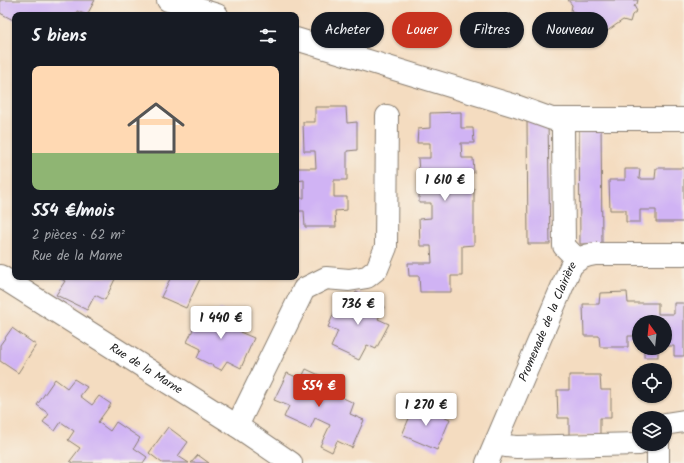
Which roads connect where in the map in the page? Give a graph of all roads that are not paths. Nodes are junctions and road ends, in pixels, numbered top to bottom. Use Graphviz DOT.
graph roads {
  1 [pos="168,0"];
  2 [pos="207,12"];
  3 [pos="299,40"];
  4 [pos="387,116"];
  5 [pos="684,118"];
  6 [pos="563,130"];
  7 [pos="684,254"];
  8 [pos="577,259"];
  9 [pos="13,280"];
  10 [pos="684,421"];
  11 [pos="672,423"];
  12 [pos="237,426"];
  13 [pos="497,440"];
  14 [pos="632,444"];
  15 [pos="658,451"];
  16 [pos="291,463"];
  17 [pos="487,463"];
  18 [pos="658,463"];
  1 -- 2 [label="street"];
  3 -- 5 [label="street"];
  4 -- 12 [label="street"];
  6 -- 8 [label="street, Promenade de la Clairière"];
  7 -- 8 [label="street"];
  8 -- 13 [label="street, Promenade de la Clairière"];
  9 -- 12 [label="street, Rue de la Marne"];
  10 -- 11 [label="street"];
  12 -- 16 [label="street, Rue de la Marne"];
  13 -- 14 [label="street"];
  13 -- 17 [label="street, Promenade de la Clairière"];
  15 -- 18 [label="street"];
}
